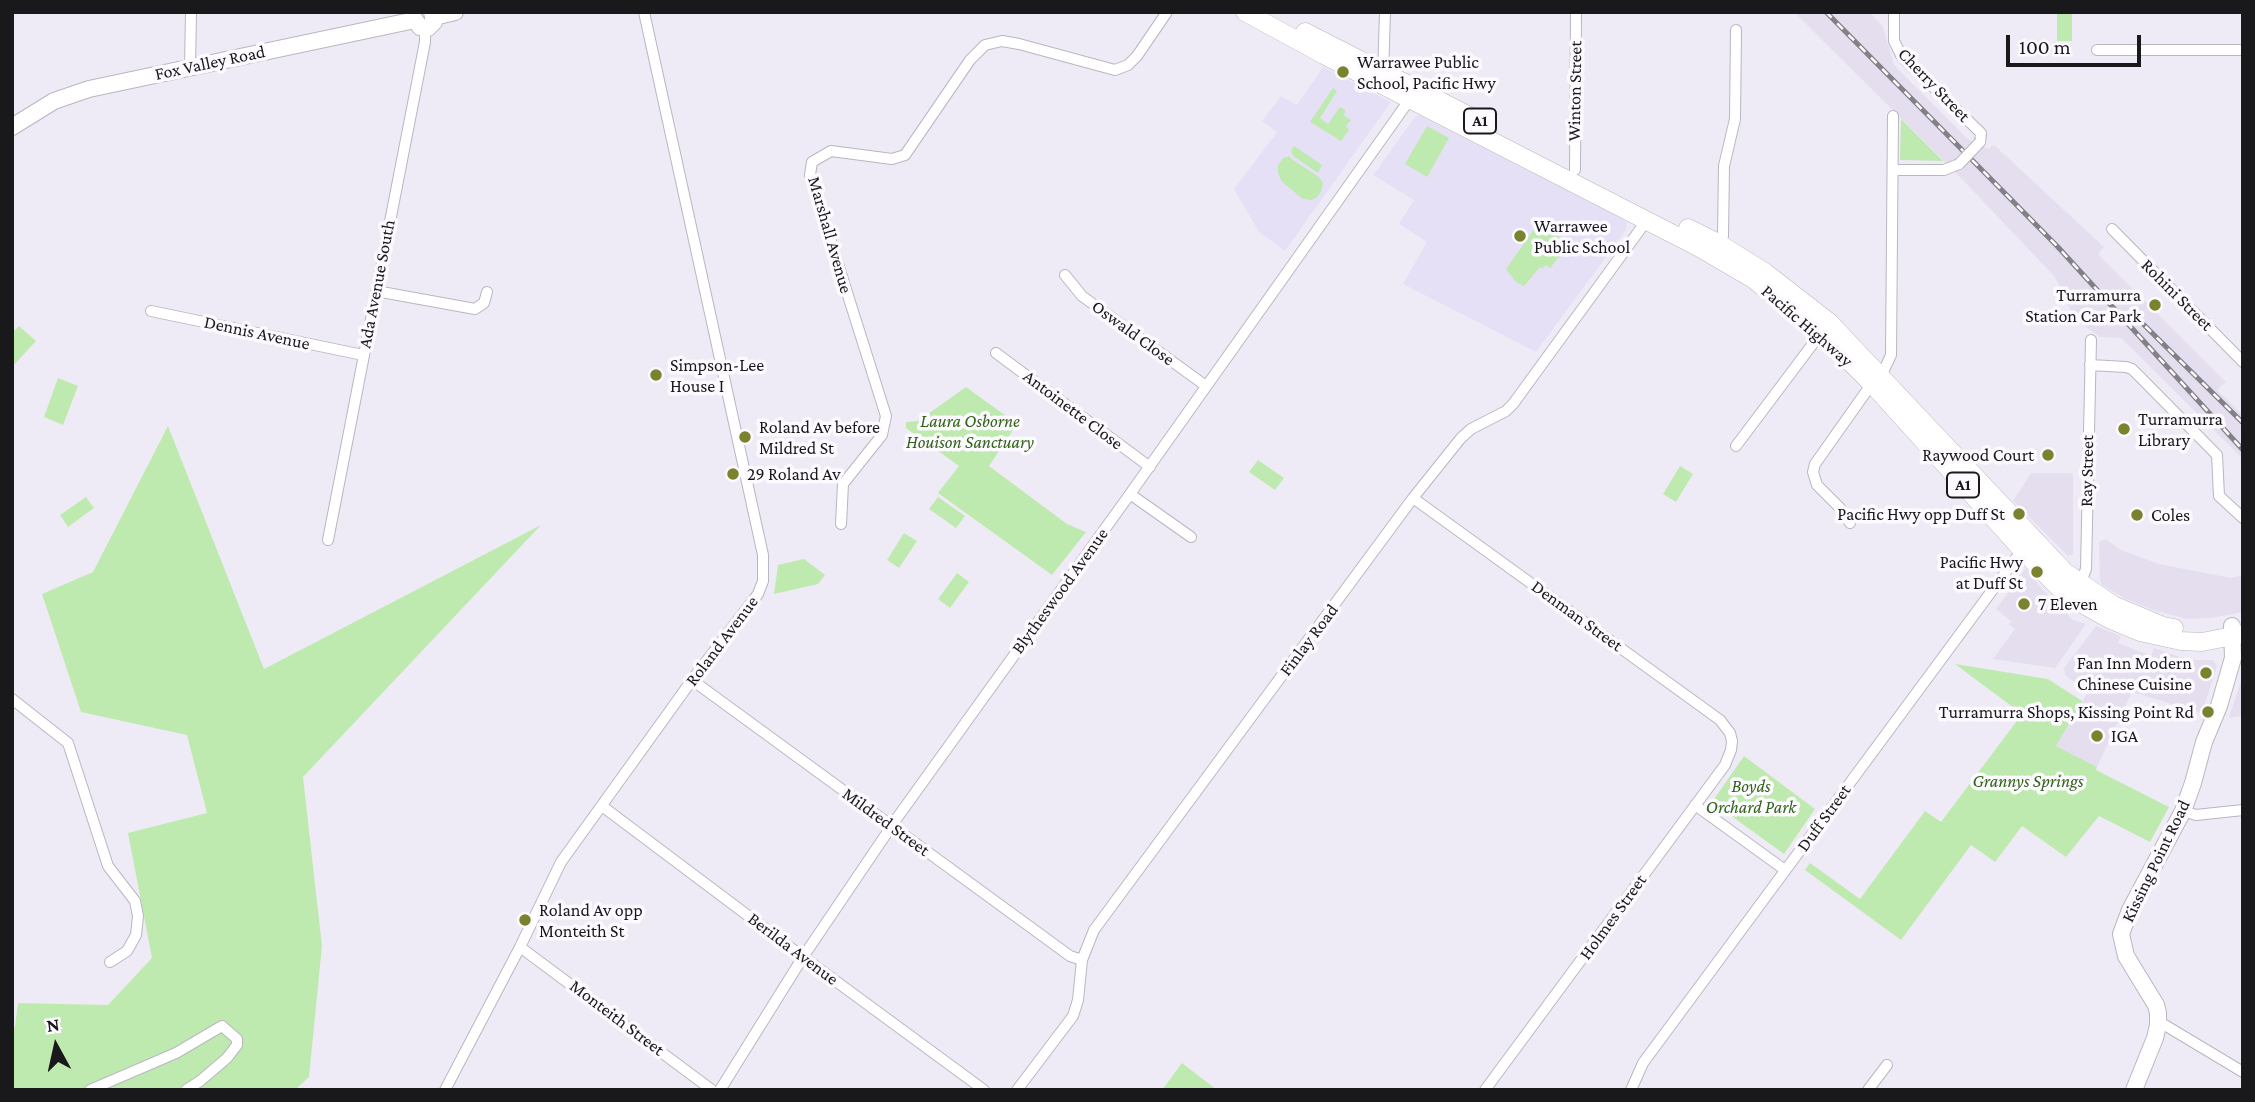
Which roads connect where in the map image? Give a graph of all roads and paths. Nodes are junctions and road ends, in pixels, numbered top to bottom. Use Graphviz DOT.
graph roads {
  1 [pos="191,12"];
  2 [pos="455,12"];
  3 [pos="644,12"];
  4 [pos="1167,12"];
  5 [pos="1245,12"];
  6 [pos="1269,12"];
  7 [pos="1385,12"];
  8 [pos="1576,12"];
  9 [pos="1894,12"];
  10 [pos="425,18"];
  11 [pos="1736,30"];
  12 [pos="2096,50"];
  13 [pos="2243,50"];
  14 [pos="190,68"];
  15 [pos="1382,78"];
  16 [pos="1410,99"];
  17 [pos="1893,116"];
  18 [pos="12,127"];
  19 [pos="1575,170"];
  20 [pos="1893,170"];
  21 [pos="1647,220"];
  22 [pos="2112,229"];
  23 [pos="1718,243"];
  24 [pos="1065,275"];
  25 [pos="376,291"];
  26 [pos="487,292"];
  27 [pos="152,311"];
  28 [pos="1821,333"];
  29 [pos="2091,340"];
  30 [pos="996,354"];
  31 [pos="363,355"];
  32 [pos="2243,362"];
  33 [pos="2090,365"];
  34 [pos="1877,379"];
  35 [pos="1206,386"];
  36 [pos="1736,446"];
  37 [pos="1150,467"];
  38 [pos="1130,494"];
  39 [pos="1413,498"];
  40 [pos="2243,518"];
  41 [pos="1850,523"];
  42 [pos="841,524"];
  43 [pos="1191,537"];
  44 [pos="328,540"];
  45 [pos="2022,550"];
  46 [pos="2076,591"];
  47 [pos="2238,630"];
  48 [pos="692,680"];
  49 [pos="12,699"];
  50 [pos="1732,741"];
  51 [pos="1695,805"];
  52 [pos="602,806"];
  53 [pos="2243,810"];
  54 [pos="2183,811"];
  55 [pos="892,827"];
  56 [pos="1786,870"];
  57 [pos="520,947"];
  58 [pos="803,957"];
  59 [pos="1082,960"];
  60 [pos="110,962"];
  61 [pos="2158,1021"];
  62 [pos="1887,1065"];
  63 [pos="2243,1072"];
  64 [pos="448,1089"];
  65 [pos="90,1090"];
  66 [pos="186,1090"];
  67 [pos="712,1090"];
  68 [pos="720,1090"];
  69 [pos="984,1090"];
  70 [pos="1017,1090"];
  71 [pos="1485,1090"];
  72 [pos="1631,1090"];
  73 [pos="1868,1090"];
  74 [pos="2134,1090"];
  1 -- 14 [label="street"];
  2 -- 10 [label="main road, Fox Valley Road"];
  3 -- 48 [label="street, Roland Avenue"];
  4 -- 42 [label="street, Marshall Avenue"];
  5 -- 15 [label="highway, Pacific Highway / A1"];
  6 -- 15 [label="highway, Pacific Highway / A1"];
  7 -- 15 [label="street"];
  8 -- 19 [label="street, Winton Street"];
  9 -- 20 [label="street, Cherry Street, bridge"];
  10 -- 14 [label="main road, Fox Valley Road"];
  10 -- 25 [label="street, Ada Avenue South"];
  11 -- 23 [label="street"];
  12 -- 13 [label="street"];
  14 -- 18 [label="main road, Fox Valley Road"];
  15 -- 16 [label="highway, Pacific Highway / A1"];
  15 -- 19 [label="highway, Pacific Highway / A1"];
  16 -- 21 [label="highway, Pacific Highway / A1"];
  16 -- 35 [label="street, Blytheswood Avenue"];
  17 -- 20 [label="street"];
  19 -- 23 [label="highway, Pacific Highway / A1"];
  20 -- 34 [label="street"];
  21 -- 28 [label="highway, Pacific Highway / A1"];
  21 -- 39 [label="street, Finlay Road"];
  22 -- 32 [label="street, Rohini Street"];
  23 -- 34 [label="highway, Pacific Highway / A1"];
  24 -- 35 [label="street, Oswald Close"];
  25 -- 26 [label="street"];
  25 -- 31 [label="street, Ada Avenue South"];
  27 -- 31 [label="street, Dennis Avenue"];
  28 -- 34 [label="highway, Pacific Highway / A1"];
  28 -- 36 [label="street"];
  29 -- 33 [label="street, Ray Street"];
  30 -- 37 [label="street, Antoinette Close"];
  31 -- 44 [label="street, Ada Avenue South"];
  33 -- 40 [label="street"];
  33 -- 46 [label="street, Ray Street"];
  34 -- 41 [label="street"];
  34 -- 45 [label="highway, Pacific Highway / A1"];
  34 -- 46 [label="highway, Pacific Highway / A1"];
  35 -- 37 [label="street, Blytheswood Avenue"];
  37 -- 38 [label="street, Blytheswood Avenue"];
  38 -- 43 [label="street"];
  38 -- 55 [label="street, Blytheswood Avenue"];
  39 -- 50 [label="street, Denman Street"];
  39 -- 59 [label="street, Finlay Road"];
  45 -- 46 [label="highway, Pacific Highway / A1"];
  45 -- 56 [label="street, Duff Street"];
  46 -- 47 [label="highway, Pacific Highway / A1"];
  47 -- 54 [label="main road, Kissing Point Road"];
  48 -- 52 [label="street, Roland Avenue"];
  48 -- 55 [label="street, Mildred Street"];
  49 -- 60 [label="street"];
  50 -- 51 [label="street, Holmes Street"];
  51 -- 56 [label="street"];
  51 -- 71 [label="street, Holmes Street"];
  52 -- 57 [label="street, Roland Avenue"];
  52 -- 58 [label="street, Berilda Avenue"];
  53 -- 54 [label="street"];
  54 -- 61 [label="main road, Kissing Point Road"];
  55 -- 58 [label="street, Blytheswood Avenue"];
  55 -- 59 [label="street, Mildred Street"];
  56 -- 72 [label="street, Duff Street"];
  57 -- 64 [label="street, Roland Avenue"];
  57 -- 67 [label="street, Monteith Street"];
  58 -- 68 [label="street, Blytheswood Avenue"];
  58 -- 69 [label="street, Berilda Avenue"];
  59 -- 70 [label="street, Finlay Road"];
  61 -- 63 [label="street"];
  61 -- 74 [label="main road"];
  62 -- 73 [label="street"];
  65 -- 66 [label="street"];
}
